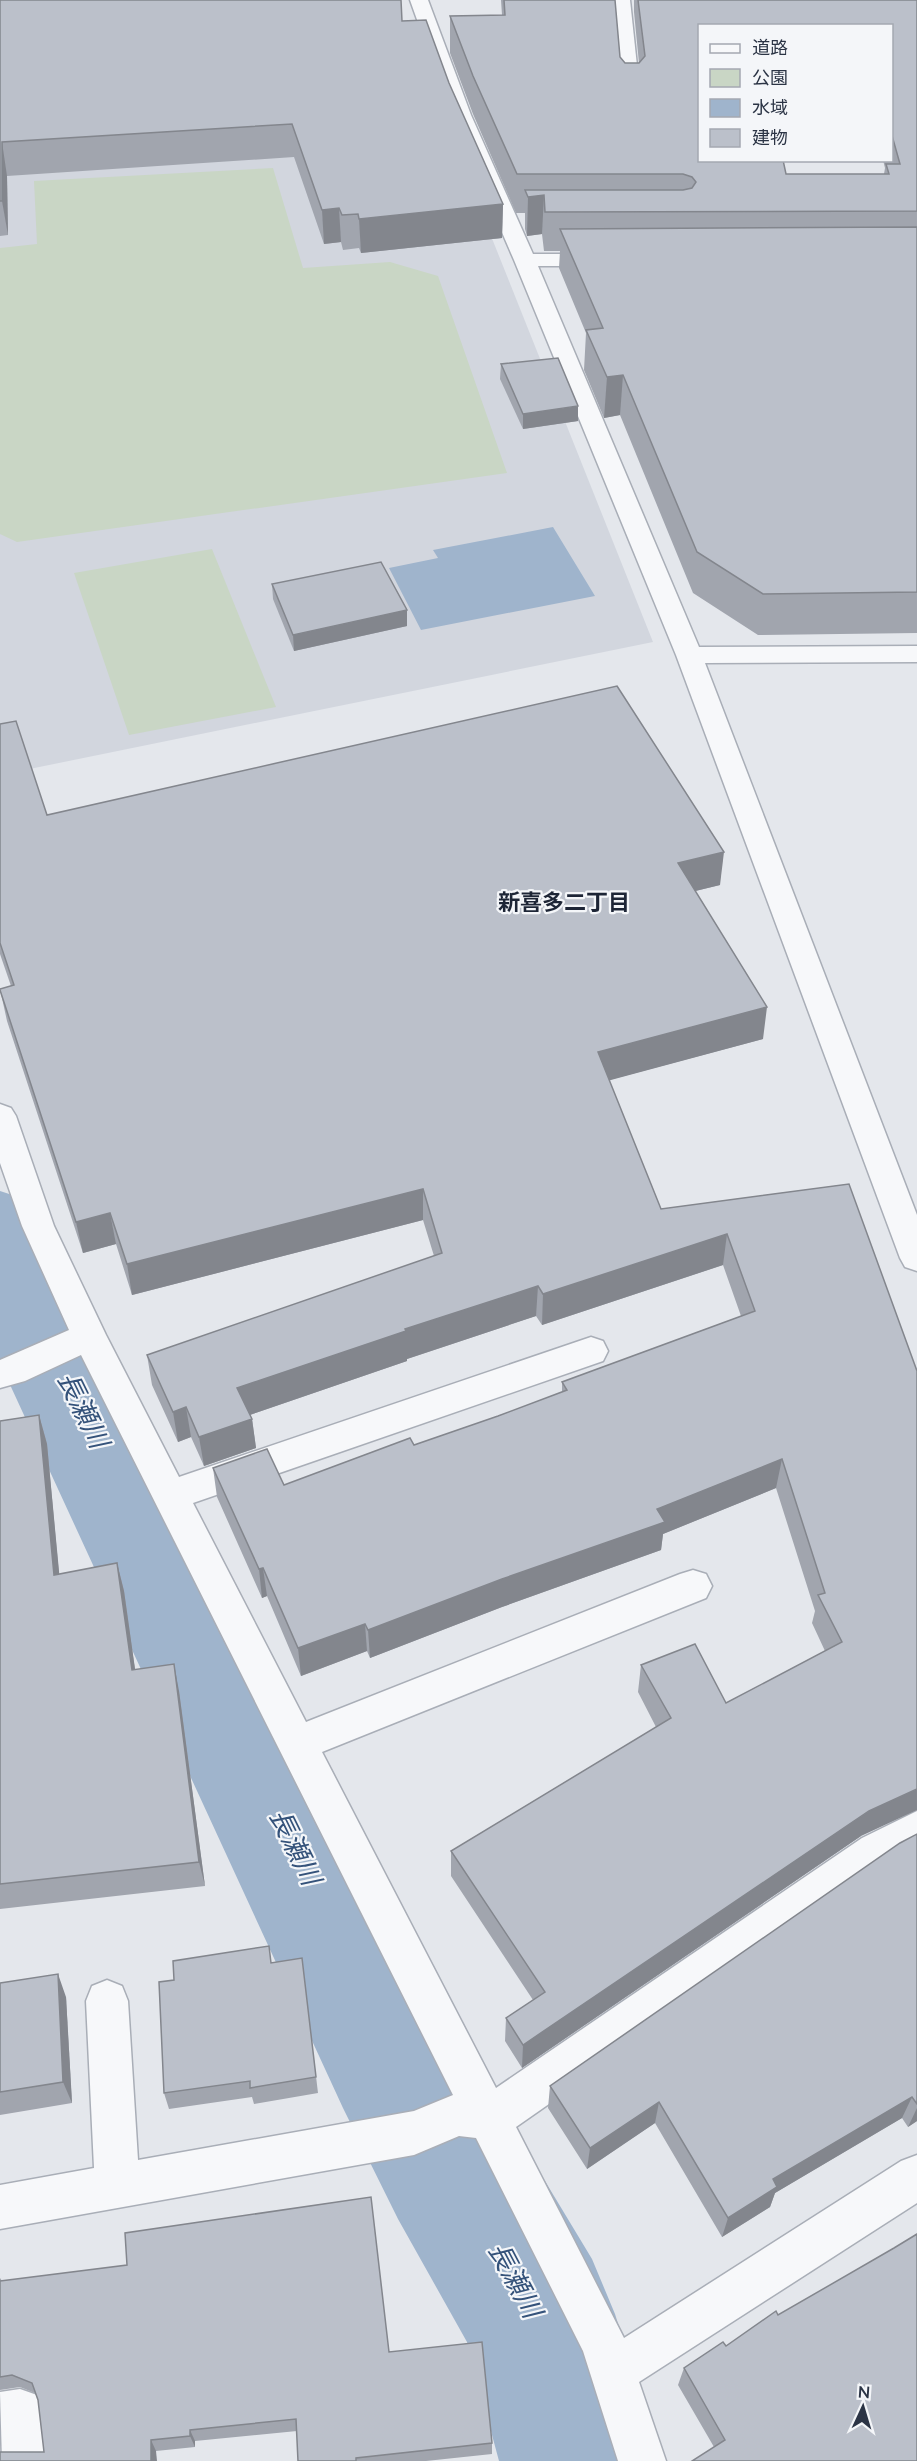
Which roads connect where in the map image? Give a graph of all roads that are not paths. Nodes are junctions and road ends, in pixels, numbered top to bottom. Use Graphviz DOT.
graph roads {
  1 [pos="419,0"];
  2 [pos="621,0"];
  3 [pos="630,94"];
  4 [pos="508,221"];
  5 [pos="531,221"];
  6 [pos="525,260"];
  7 [pos="620,260"];
  8 [pos="917,654"];
  9 [pos="690,655"];
  10 [pos="0,1116"];
  11 [pos="917,1258"];
  12 [pos="78,1341"];
  13 [pos="591,1351"];
  14 [pos="6,1372"];
  15 [pos="171,1495"];
  16 [pos="693,1586"];
  17 [pos="298,1743"];
  18 [pos="917,1830"];
  19 [pos="107,2001"];
  20 [pos="474,2117"];
  21 [pos="917,2177"];
  22 [pos="117,2187"];
  23 [pos="0,2207"];
  24 [pos="613,2372"];
  25 [pos="10,2413"];
  26 [pos="26,2461"];
  27 [pos="642,2461"];
  1 -- 4 [label="street"];
  2 -- 3 [label="street"];
  4 -- 5 [label="street"];
  4 -- 6 [label="street"];
  6 -- 7 [label="street"];
  6 -- 9 [label="street"];
  8 -- 9 [label="street"];
  9 -- 11 [label="street"];
  10 -- 12 [label="street"];
  12 -- 14 [label="street"];
  12 -- 15 [label="street"];
  13 -- 15 [label="street"];
  15 -- 17 [label="street"];
  16 -- 17 [label="street"];
  17 -- 20 [label="street"];
  18 -- 20 [label="street"];
  19 -- 22 [label="street"];
  20 -- 22 [label="street"];
  20 -- 24 [label="street"];
  21 -- 24 [label="street"];
  22 -- 23 [label="street"];
  24 -- 27 [label="street"];
  25 -- 26 [label="street"];
}
